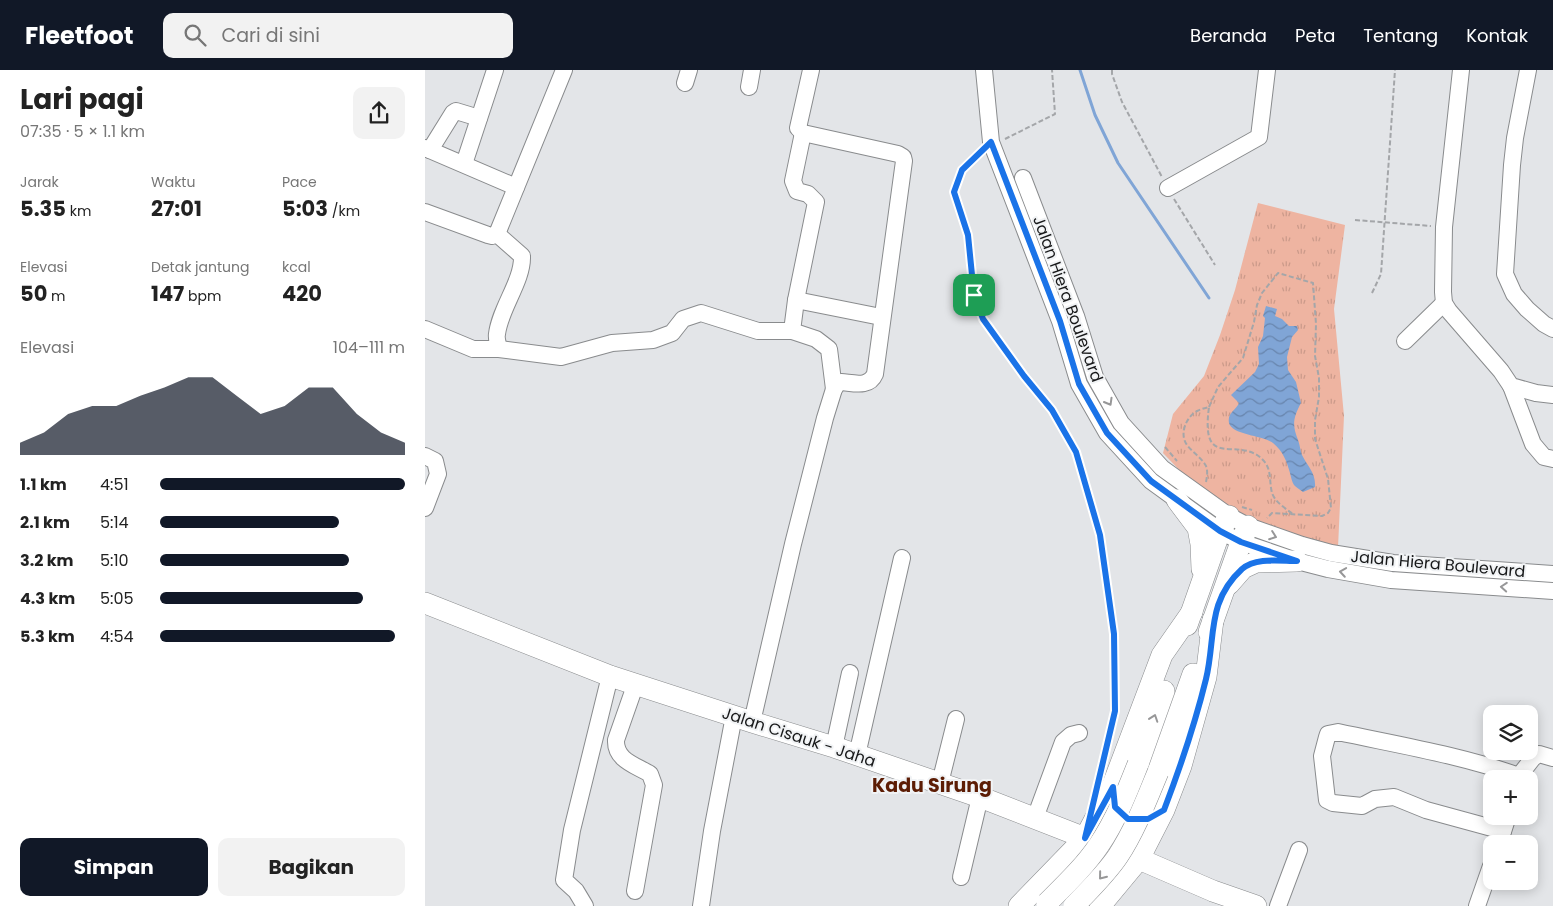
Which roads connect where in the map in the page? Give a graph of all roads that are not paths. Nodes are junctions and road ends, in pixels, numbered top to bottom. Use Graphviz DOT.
graph roads {
  1 [pos="495,70"];
  2 [pos="564,70"];
  3 [pos="752,70"];
  4 [pos="811,70"];
  5 [pos="984,70"];
  6 [pos="1267,70"];
  7 [pos="1461,70"];
  8 [pos="1528,70"];
  9 [pos="749,87"];
  10 [pos="479,118"];
  11 [pos="803,133"];
  12 [pos="428,149"];
  13 [pos="464,164"];
  14 [pos="1023,178"];
  15 [pos="516,187"];
  16 [pos="1168,188"];
  17 [pos="425,212"];
  18 [pos="497,234"];
  19 [pos="796,300"];
  20 [pos="1445,303"];
  21 [pos="1076,316"];
  22 [pos="881,317"];
  23 [pos="1060,321"];
  24 [pos="425,329"];
  25 [pos="1553,329"];
  26 [pos="793,331"];
  27 [pos="1405,341"];
  28 [pos="499,349"];
  29 [pos="1511,386"];
  30 [pos="834,389"];
  31 [pos="1553,395"];
  32 [pos="425,456"];
  33 [pos="1553,459"];
  34 [pos="1177,500"];
  35 [pos="425,508"];
  36 [pos="1230,518"];
  37 [pos="1249,528"];
  38 [pos="902,558"];
  39 [pos="1297,561"];
  40 [pos="1553,574"];
  41 [pos="1202,582"];
  42 [pos="1223,591"];
  43 [pos="1553,591"];
  44 [pos="425,603"];
  45 [pos="1192,612"];
  46 [pos="1213,620"];
  47 [pos="850,673"];
  48 [pos="610,676"];
  49 [pos="635,684"];
  50 [pos="743,719"];
  51 [pos="956,720"];
  52 [pos="1079,733"];
  53 [pos="834,747"];
  54 [pos="857,755"];
  55 [pos="1553,758"];
  56 [pos="1497,770"];
  57 [pos="1525,770"];
  58 [pos="1106,781"];
  59 [pos="940,783"];
  60 [pos="980,797"];
  61 [pos="1164,810"];
  62 [pos="1035,818"];
  63 [pos="1483,825"];
  64 [pos="1484,825"];
  65 [pos="1503,830"];
  66 [pos="1085,838"];
  67 [pos="1299,850"];
  68 [pos="1139,859"];
  69 [pos="961,877"];
  70 [pos="1044,880"];
  71 [pos="1483,889"];
  72 [pos="635,891"];
  73 [pos="1223,901"];
  74 [pos="1046,905"];
  75 [pos="585,906"];
  76 [pos="701,906"];
  77 [pos="1019,906"];
  78 [pos="1074,906"];
  79 [pos="1091,906"];
  80 [pos="1100,906"];
  81 [pos="1256,906"];
  82 [pos="1278,906"];
  83 [pos="1477,906"];
  1 -- 10 [label="street"];
  2 -- 15 [label="street"];
  3 -- 9 [label="street"];
  4 -- 11 [label="street"];
  5 -- 23 [label="street, Jalan Hiera Boulevard"];
  6 -- 16 [label="street"];
  7 -- 20 [label="street"];
  8 -- 25 [label="street"];
  10 -- 12 [label="street"];
  10 -- 13 [label="street"];
  11 -- 19 [label="street"];
  11 -- 22 [label="street"];
  12 -- 13 [label="street"];
  13 -- 15 [label="street"];
  14 -- 21 [label="street, Jalan Hiera Boulevard"];
  15 -- 18 [label="street"];
  17 -- 18 [label="street"];
  18 -- 28 [label="street"];
  19 -- 22 [label="street"];
  19 -- 26 [label="street"];
  20 -- 27 [label="street"];
  20 -- 29 [label="street"];
  21 -- 23 [label="street"];
  21 -- 36 [label="street, Jalan Hiera Boulevard, one-way"];
  22 -- 30 [label="street"];
  23 -- 34 [label="street, Jalan Hiera Boulevard"];
  24 -- 28 [label="street"];
  26 -- 28 [label="street"];
  26 -- 30 [label="street"];
  29 -- 31 [label="street"];
  29 -- 33 [label="street"];
  30 -- 50 [label="street"];
  32 -- 35 [label="street"];
  34 -- 36 [label="street, Jalan Hiera Boulevard"];
  34 -- 41 [label="main road"];
  36 -- 37 [label="street"];
  36 -- 41 [label="main road"];
  37 -- 39 [label="street, Jalan Hiera Boulevard"];
  37 -- 40 [label="street, Jalan Hiera Boulevard, one-way"];
  37 -- 42 [label="main road"];
  38 -- 54 [label="street"];
  39 -- 42 [label="main road"];
  43 -- 39 [label="street, Jalan Hiera Boulevard, one-way"];
  41 -- 45 [label="main road"];
  42 -- 46 [label="main road"];
  44 -- 48 [label="main road, Jalan Cisauk - Jaha"];
  45 -- 58 [label="main road"];
  74 -- 45 [label="main road, one-way, bridge"];
  46 -- 61 [label="main road"];
  46 -- 78 [label="main road, one-way, bridge"];
  47 -- 53 [label="street"];
  48 -- 49 [label="main road, Jalan Cisauk - Jaha"];
  48 -- 75 [label="street"];
  49 -- 50 [label="main road, Jalan Cisauk - Jaha"];
  49 -- 72 [label="street"];
  50 -- 53 [label="main road, Jalan Cisauk - Jaha"];
  50 -- 76 [label="street"];
  51 -- 59 [label="street"];
  52 -- 62 [label="street"];
  53 -- 54 [label="main road, Jalan Cisauk - Jaha"];
  54 -- 59 [label="main road, Jalan Cisauk - Jaha"];
  55 -- 57 [label="street"];
  56 -- 63 [label="street"];
  58 -- 61 [label="main road"];
  58 -- 66 [label="main road"];
  59 -- 60 [label="main road, Jalan Cisauk - Jaha"];
  60 -- 62 [label="main road, Jalan Cisauk - Jaha"];
  60 -- 69 [label="street"];
  61 -- 68 [label="main road"];
  62 -- 66 [label="main road, Jalan Cisauk - Jaha"];
  64 -- 65 [label="street"];
  66 -- 68 [label="main road, Jalan Cisauk - Jaha"];
  66 -- 70 [label="main road"];
  67 -- 82 [label="street"];
  68 -- 73 [label="main road, Jalan Cisauk - Jaha"];
  68 -- 80 [label="main road"];
  70 -- 77 [label="main road"];
  70 -- 79 [label="main road"];
  71 -- 83 [label="street"];
  73 -- 81 [label="main road, Jalan Cisauk - Jaha"];
}
